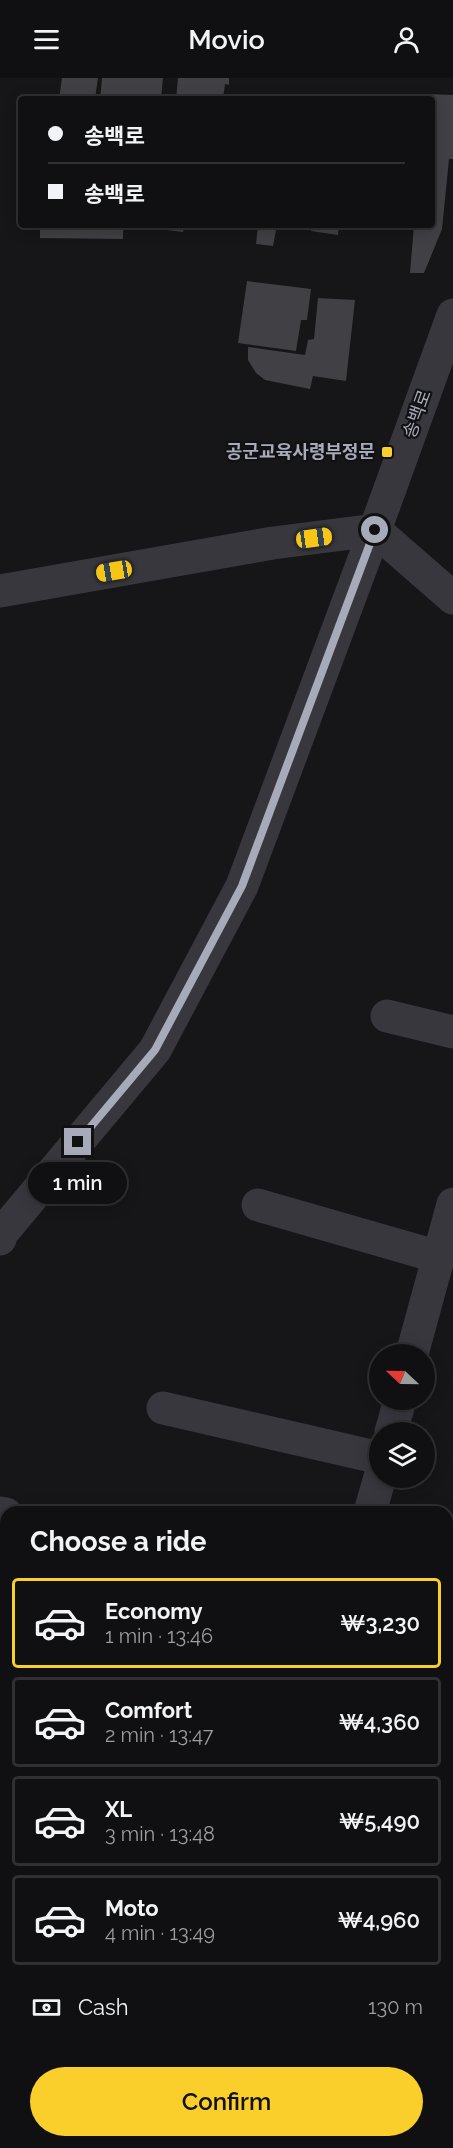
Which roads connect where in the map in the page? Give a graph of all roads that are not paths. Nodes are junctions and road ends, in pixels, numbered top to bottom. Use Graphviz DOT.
graph roads {
  1 [pos="453,315"];
  2 [pos="375,530"];
  3 [pos="0,591"];
  4 [pos="453,598"];
  5 [pos="387,1016"];
  6 [pos="453,1032"];
  7 [pos="453,1204"];
  8 [pos="258,1205"];
  9 [pos="0,1235"];
  10 [pos="439,1257"];
  11 [pos="415,1344"];
  12 [pos="163,1408"];
  13 [pos="369,1455"];
  14 [pos="377,1488"];
  15 [pos="372,1506"];
  1 -- 2 [label="street, 송백로"];
  2 -- 3 [label="street"];
  2 -- 4 [label="street"];
  2 -- 9 [label="street, 송백로"];
  5 -- 6 [label="street"];
  7 -- 10 [label="street"];
  8 -- 10 [label="street"];
  10 -- 11 [label="street"];
  12 -- 13 [label="street"];
  14 -- 15 [label="street"];
}
